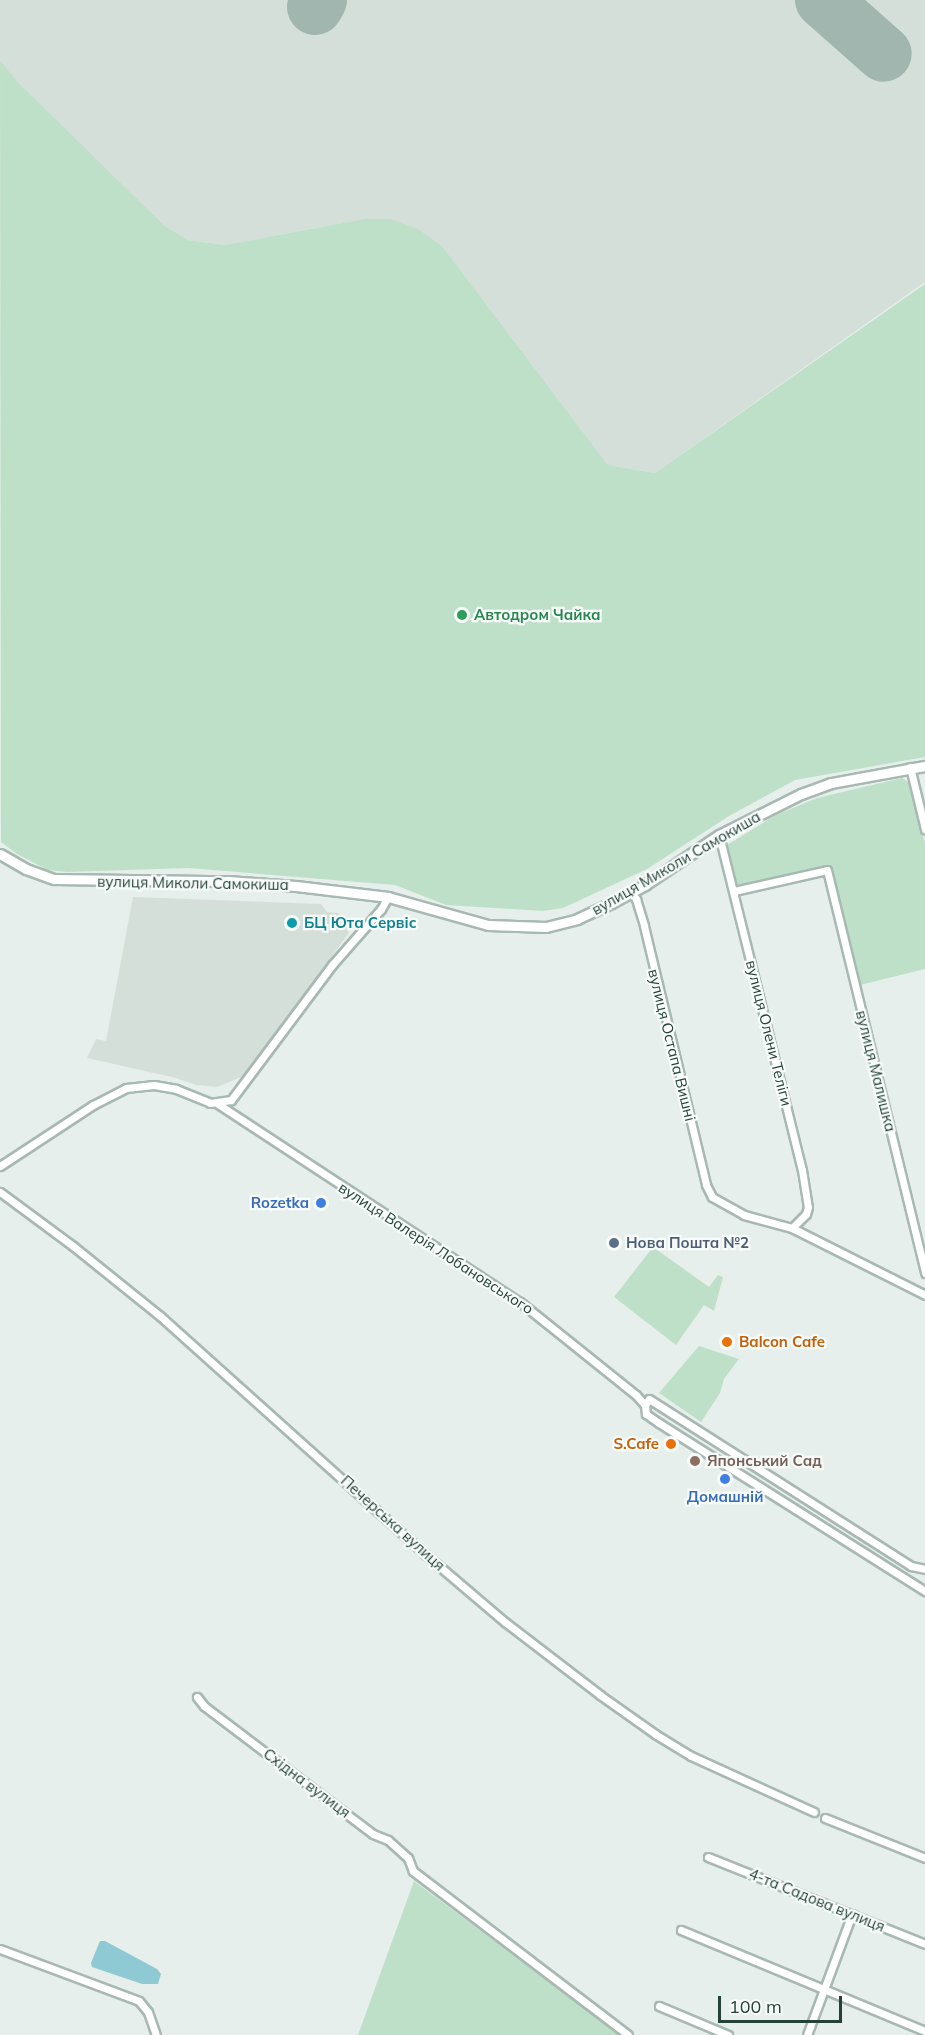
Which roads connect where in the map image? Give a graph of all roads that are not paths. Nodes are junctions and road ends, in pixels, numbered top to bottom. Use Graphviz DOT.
graph roads {
  1 [pos="925,766"];
  2 [pos="910,767"];
  3 [pos="925,829"];
  4 [pos="719,835"];
  5 [pos="0,854"];
  6 [pos="734,891"];
  7 [pos="631,892"];
  8 [pos="388,897"];
  9 [pos="218,1104"];
  10 [pos="0,1166"];
  11 [pos="0,1192"];
  12 [pos="792,1228"];
  13 [pos="925,1273"];
  14 [pos="925,1295"];
  15 [pos="645,1405"];
  16 [pos="925,1569"];
  17 [pos="925,1591"];
  18 [pos="197,1697"];
  19 [pos="814,1812"];
  20 [pos="825,1818"];
  21 [pos="708,1857"];
  22 [pos="925,1858"];
  23 [pos="852,1914"];
  24 [pos="681,1930"];
  25 [pos="925,1944"];
  26 [pos="0,1949"];
  27 [pos="825,1988"];
  28 [pos="659,2006"];
  29 [pos="925,2031"];
  30 [pos="156,2035"];
  31 [pos="628,2035"];
  32 [pos="728,2035"];
  33 [pos="807,2035"];
  1 -- 2 [label="street, вулиця Миколи Самокиша"];
  2 -- 3 [label="street"];
  2 -- 4 [label="street, вулиця Миколи Самокиша"];
  4 -- 6 [label="street, вулиця Олени Теліги"];
  4 -- 7 [label="street, вулиця Миколи Самокиша"];
  5 -- 8 [label="street, вулиця Миколи Самокиша"];
  6 -- 12 [label="street, вулиця Олени Теліги"];
  6 -- 13 [label="street, вулиця Малишка"];
  7 -- 8 [label="street, вулиця Миколи Самокиша"];
  7 -- 12 [label="street, вулиця Остапа Вишні"];
  8 -- 9 [label="street"];
  9 -- 10 [label="street, вулиця Валерія Лобановського"];
  9 -- 15 [label="street, вулиця Валерія Лобановського"];
  11 -- 19 [label="street, Печерська вулиця"];
  12 -- 14 [label="street"];
  15 -- 16 [label="street, вулиця Валерія Лобановського"];
  15 -- 17 [label="street, вулиця Валерія Лобановського"];
  18 -- 31 [label="street, Східна вулиця"];
  20 -- 22 [label="street"];
  21 -- 23 [label="street, 4-та Садова вулиця"];
  23 -- 25 [label="street, 4-та Садова вулиця"];
  23 -- 27 [label="street"];
  24 -- 27 [label="street"];
  26 -- 30 [label="street"];
  27 -- 29 [label="street"];
  27 -- 33 [label="street"];
  28 -- 32 [label="street"];
}
